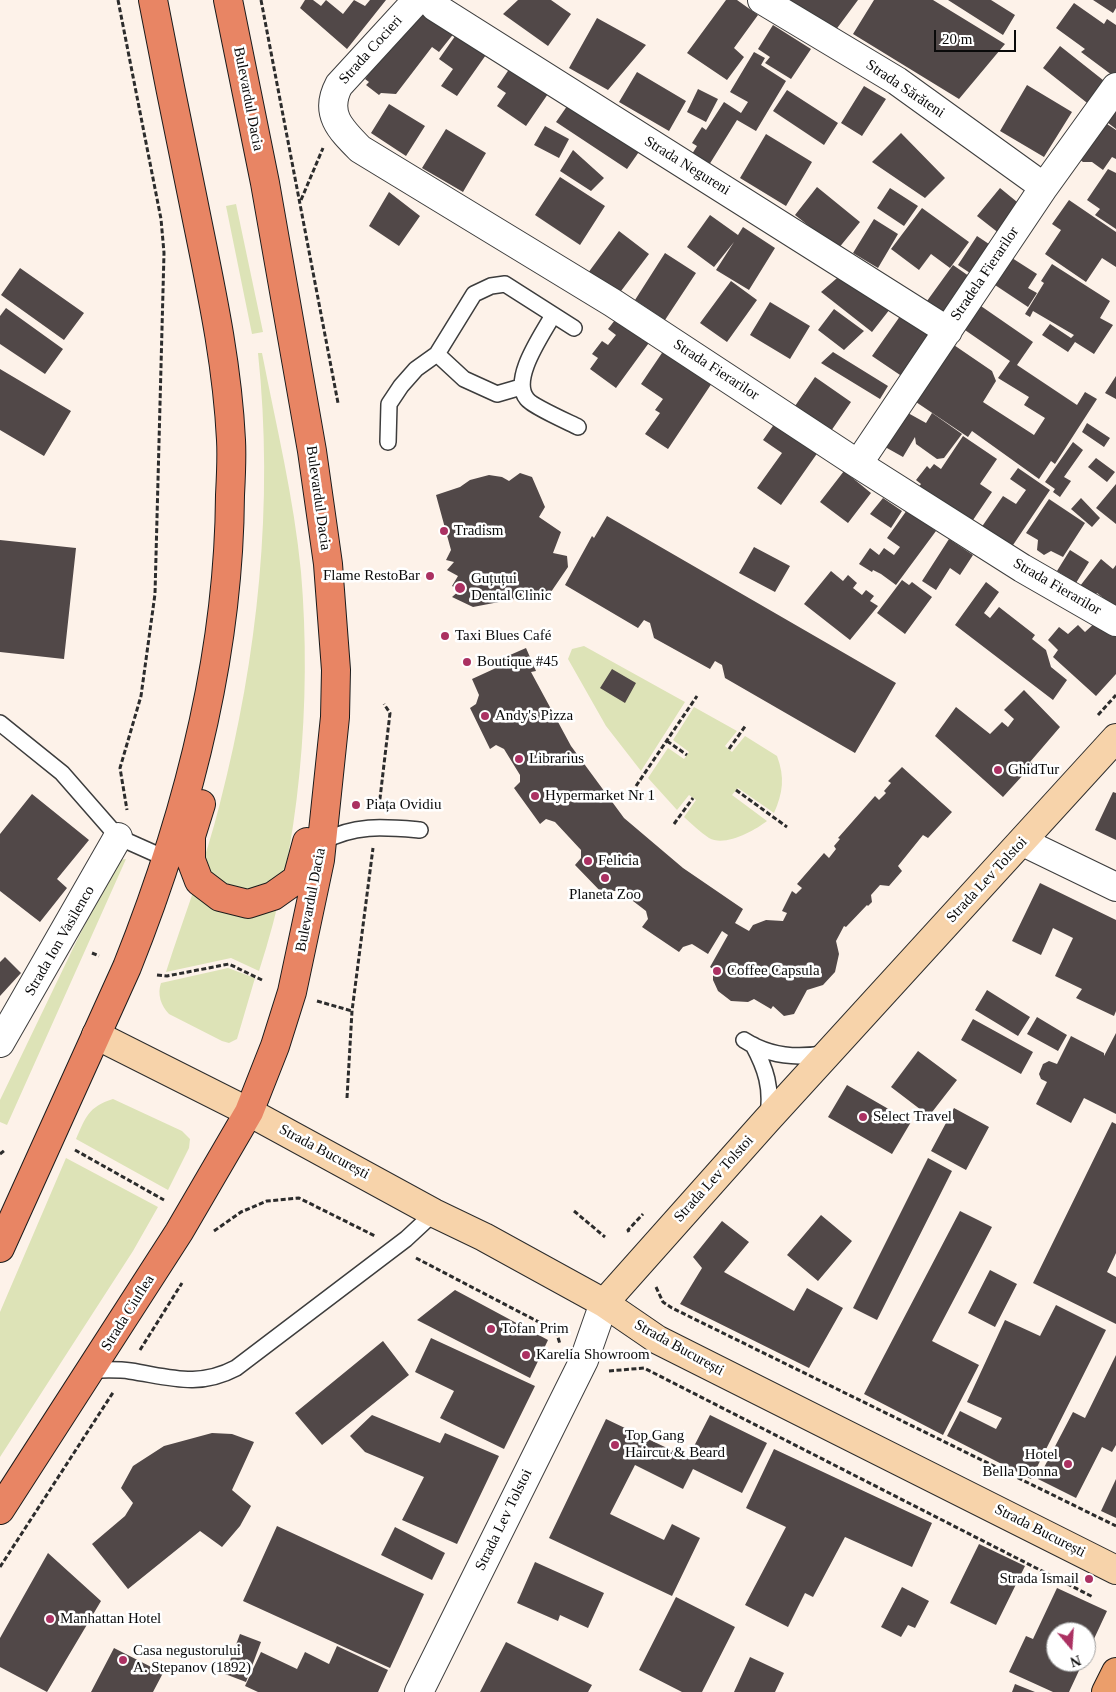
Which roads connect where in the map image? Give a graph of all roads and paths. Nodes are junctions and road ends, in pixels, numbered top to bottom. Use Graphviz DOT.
graph roads {
  1 [pos="118,0"];
  2 [pos="153,0"];
  3 [pos="228,0"];
  4 [pos="261,0"];
  5 [pos="417,0"];
  6 [pos="429,0"];
  7 [pos="762,0"];
  8 [pos="1116,88"];
  9 [pos="333,104"];
  10 [pos="324,145"];
  11 [pos="1044,186"];
  12 [pos="301,200"];
  13 [pos="553,315"];
  14 [pos="574,328"];
  15 [pos="948,331"];
  16 [pos="437,354"];
  17 [pos="521,387"];
  18 [pos="338,403"];
  19 [pos="578,427"];
  20 [pos="232,442"];
  21 [pos="388,442"];
  22 [pos="858,464"];
  23 [pos="1116,622"];
  24 [pos="336,670"];
  25 [pos="697,696"];
  26 [pos="384,704"];
  27 [pos="0,723"];
  28 [pos="746,725"];
  29 [pos="1116,738"];
  30 [pos="667,741"];
  31 [pos="728,749"];
  32 [pos="687,755"];
  33 [pos="636,786"];
  34 [pos="736,790"];
  35 [pos="693,798"];
  36 [pos="378,812"];
  37 [pos="674,824"];
  38 [pos="123,828"];
  39 [pos="787,828"];
  40 [pos="420,830"];
  41 [pos="374,839"];
  42 [pos="322,842"];
  43 [pos="1023,842"];
  44 [pos="165,858"];
  45 [pos="1116,887"];
  46 [pos="92,953"];
  47 [pos="99,956"];
  48 [pos="157,976"];
  49 [pos="262,980"];
  50 [pos="314,1000"];
  51 [pos="352,1011"];
  52 [pos="96,1035"];
  53 [pos="0,1043"];
  54 [pos="830,1052"];
  55 [pos="347,1098"];
  56 [pos="249,1112"];
  57 [pos="767,1120"];
  58 [pos="5,1150"];
  59 [pos="74,1150"];
  60 [pos="0,1154"];
  61 [pos="164,1200"];
  62 [pos="574,1210"];
  63 [pos="434,1213"];
  64 [pos="605,1237"];
  65 [pos="210,1238"];
  66 [pos="393,1246"];
  67 [pos="0,1248"];
  68 [pos="185,1279"];
  69 [pos="656,1282"];
  70 [pos="604,1303"];
  71 [pos="562,1350"];
  72 [pos="92,1370"];
  73 [pos="128,1370"];
  74 [pos="608,1371"];
  75 [pos="0,1510"];
  76 [pos="1116,1526"];
  77 [pos="0,1567"];
  78 [pos="1116,1570"];
  79 [pos="1093,1597"];
  80 [pos="1116,1672"];
  81 [pos="419,1692"];
  82 [pos="1106,1692"];
  1 -- 38 [label="path"];
  2 -- 20 [label="highway"];
  3 -- 24 [label="highway, Bulevardul Dacia"];
  4 -- 12 [label="path"];
  5 -- 9 [label="street, Strada Cocieri"];
  6 -- 15 [label="street, Strada Negureni"];
  7 -- 11 [label="street, Strada Sărăteni"];
  8 -- 11 [label="street, Stradela Fierarilor"];
  9 -- 22 [label="street, Strada Fierarilor"];
  10 -- 12 [label="path"];
  11 -- 15 [label="street, Stradela Fierarilor"];
  12 -- 18 [label="path"];
  13 -- 14 [label="lane"];
  13 -- 16 [label="lane"];
  13 -- 17 [label="lane"];
  15 -- 22 [label="street, Stradela Fierarilor"];
  16 -- 17 [label="lane"];
  16 -- 21 [label="lane"];
  17 -- 19 [label="lane"];
  20 -- 24 [label="highway"];
  20 -- 44 [label="highway"];
  22 -- 23 [label="street, Strada Fierarilor"];
  24 -- 42 [label="highway, Bulevardul Dacia"];
  25 -- 30 [label="path"];
  26 -- 36 [label="path"];
  27 -- 38 [label="lane"];
  28 -- 31 [label="path"];
  29 -- 43 [label="main road, Strada Lev Tolstoi"];
  30 -- 32 [label="path"];
  30 -- 33 [label="path"];
  34 -- 39 [label="path"];
  35 -- 37 [label="path"];
  38 -- 44 [label="lane"];
  38 -- 53 [label="street, Strada Ion Vasilenco"];
  40 -- 42 [label="lane"];
  41 -- 51 [label="path"];
  42 -- 56 [label="highway, Bulevardul Dacia"];
  43 -- 45 [label="street"];
  43 -- 54 [label="main road, Strada Lev Tolstoi"];
  44 -- 52 [label="highway"];
  46 -- 47 [label="path"];
  48 -- 49 [label="path"];
  50 -- 51 [label="path"];
  51 -- 55 [label="path"];
  52 -- 56 [label="main road, Strada București"];
  52 -- 67 [label="highway"];
  54 -- 57 [label="main road, Strada Lev Tolstoi"];
  54 -- 57 [label="lane"];
  56 -- 63 [label="main road, Strada București"];
  56 -- 72 [label="highway, Strada Ciuflea"];
  57 -- 70 [label="main road, Strada Lev Tolstoi"];
  58 -- 60 [label="path"];
  59 -- 61 [label="path"];
  62 -- 64 [label="path"];
  63 -- 66 [label="lane"];
  63 -- 70 [label="main road, Strada București"];
  65 -- 66 [label="path"];
  66 -- 71 [label="path"];
  66 -- 73 [label="lane"];
  68 -- 73 [label="path"];
  69 -- 76 [label="path"];
  70 -- 78 [label="main road, Strada București"];
  70 -- 81 [label="street, Strada Lev Tolstoi"];
  72 -- 73 [label="lane"];
  72 -- 75 [label="highway, Strada Ciuflea"];
  73 -- 77 [label="path"];
  74 -- 79 [label="path"];
  80 -- 82 [label="main road"];
}
